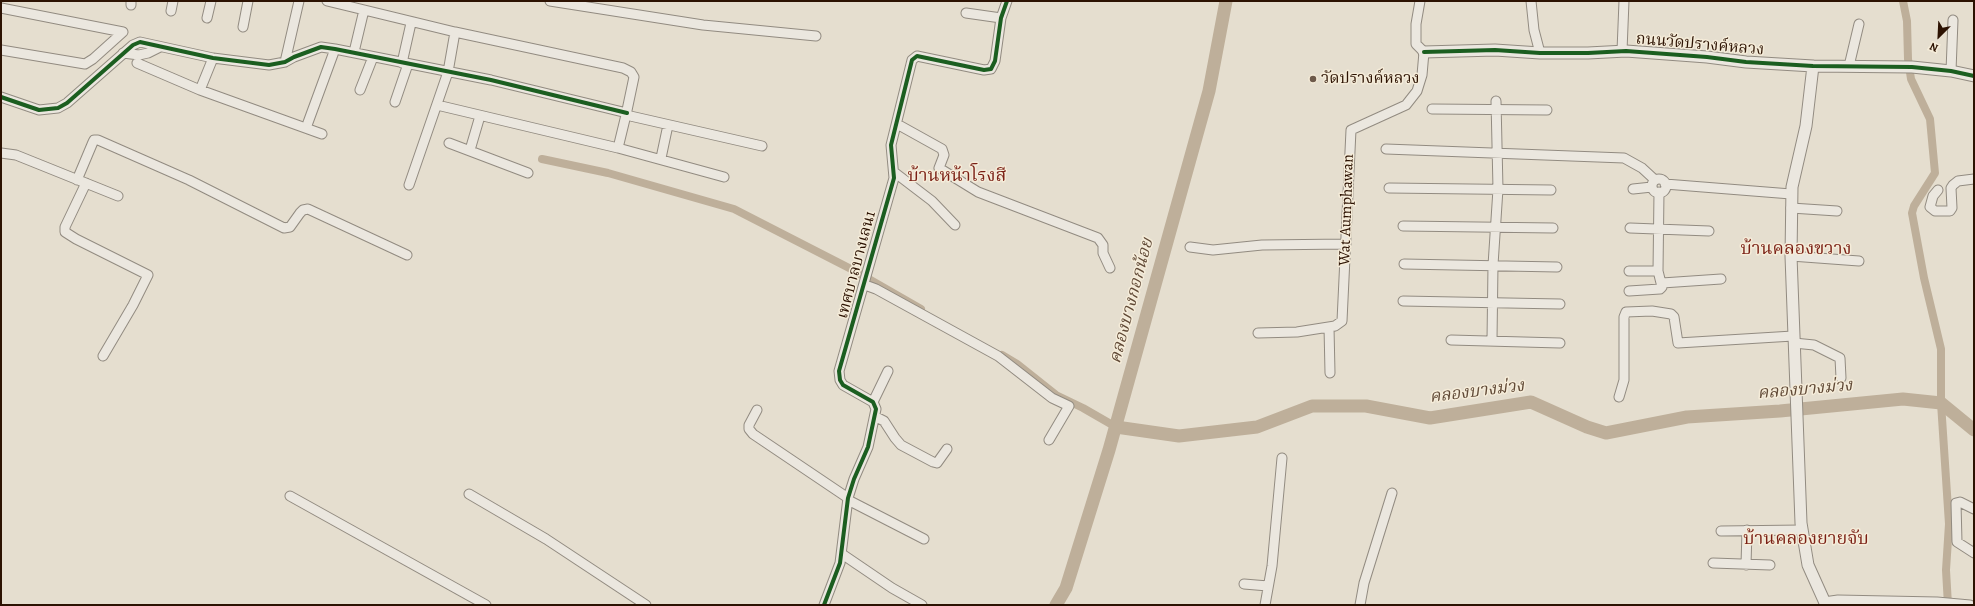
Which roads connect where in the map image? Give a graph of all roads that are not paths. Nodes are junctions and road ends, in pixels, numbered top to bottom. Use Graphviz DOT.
graph roads {
  1 [pos="173,1"];
  2 [pos="211,1"];
  3 [pos="248,1"];
  4 [pos="299,1"];
  5 [pos="327,1"];
  6 [pos="550,1"];
  7 [pos="1007,1"];
  8 [pos="1420,1"];
  9 [pos="1531,1"];
  10 [pos="1624,1"];
  11 [pos="1,8"];
  12 [pos="364,10"];
  13 [pos="171,11"];
  14 [pos="966,13"];
  15 [pos="207,18"];
  16 [pos="1001,18"];
  17 [pos="1953,20"];
  18 [pos="411,23"];
  19 [pos="1859,24"];
  20 [pos="243,26"];
  21 [pos="455,32"];
  22 [pos="816,36"];
  23 [pos="335,49"];
  24 [pos="1,50"];
  25 [pos="1622,51"];
  26 [pos="354,52"];
  27 [pos="1424,52"];
  28 [pos="1540,53"];
  29 [pos="373,57"];
  30 [pos="213,58"];
  31 [pos="285,62"];
  32 [pos="137,63"];
  33 [pos="405,63"];
  34 [pos="1813,66"];
  35 [pos="1849,66"];
  36 [pos="1951,71"];
  37 [pos="448,72"];
  38 [pos="1974,76"];
  39 [pos="200,90"];
  40 [pos="360,90"];
  41 [pos="1,97"];
  42 [pos="395,102"];
  43 [pos="437,104"];
  44 [pos="1496,105"];
  45 [pos="1432,109"];
  46 [pos="1547,110"];
  47 [pos="626,114"];
  48 [pos="480,116"];
  49 [pos="897,124"];
  50 [pos="668,125"];
  51 [pos="306,128"];
  52 [pos="322,134"];
  53 [pos="448,143"];
  54 [pos="762,146"];
  55 [pos="618,148"];
  56 [pos="1386,149"];
  57 [pos="470,150"];
  58 [pos="1,153"];
  59 [pos="1498,154"];
  60 [pos="661,158"];
  61 [pos="894,172"];
  62 [pos="528,173"];
  63 [pos="724,177"];
  64 [pos="1974,179"];
  65 [pos="81,182"];
  66 [pos="409,185"];
  67 [pos="1656,186"];
  68 [pos="1390,188"];
  69 [pos="1498,189"];
  70 [pos="1633,189"];
  71 [pos="1551,190"];
  72 [pos="1938,190"];
  73 [pos="1791,194"];
  74 [pos="118,196"];
  75 [pos="1791,208"];
  76 [pos="1837,211"];
  77 [pos="955,225"];
  78 [pos="1404,226"];
  79 [pos="1497,228"];
  80 [pos="1553,228"];
  81 [pos="1630,228"];
  82 [pos="1658,228"];
  83 [pos="1709,231"];
  84 [pos="1346,244"];
  85 [pos="1190,247"];
  86 [pos="407,255"];
  87 [pos="1791,256"];
  88 [pos="1859,261"];
  89 [pos="1404,264"];
  90 [pos="1493,266"];
  91 [pos="1557,266"];
  92 [pos="1110,268"];
  93 [pos="1629,271"];
  94 [pos="1658,271"];
  95 [pos="1721,279"];
  96 [pos="1662,283"];
  97 [pos="865,284"];
  98 [pos="1629,290"];
  99 [pos="1403,301"];
  100 [pos="1492,304"];
  101 [pos="1560,304"];
  102 [pos="1329,327"];
  103 [pos="1258,333"];
  104 [pos="1793,339"];
  105 [pos="1451,340"];
  106 [pos="1492,340"];
  107 [pos="1560,343"];
  108 [pos="103,356"];
  109 [pos="888,371"];
  110 [pos="1330,373"];
  111 [pos="1841,378"];
  112 [pos="1619,397"];
  113 [pos="873,402"];
  114 [pos="757,410"];
  115 [pos="876,417"];
  116 [pos="1049,440"];
  117 [pos="947,449"];
  118 [pos="1282,458"];
  119 [pos="1392,493"];
  120 [pos="469,494"];
  121 [pos="290,496"];
  122 [pos="848,499"];
  123 [pos="1974,509"];
  124 [pos="1747,530"];
  125 [pos="1802,530"];
  126 [pos="1721,531"];
  127 [pos="924,539"];
  128 [pos="1974,553"];
  129 [pos="842,554"];
  130 [pos="1713,563"];
  131 [pos="1746,565"];
  132 [pos="1770,565"];
  133 [pos="1244,584"];
  134 [pos="1268,586"];
  135 [pos="1825,603"];
  136 [pos="486,605"];
  137 [pos="646,605"];
  138 [pos="824,605"];
  139 [pos="922,605"];
  140 [pos="1264,605"];
  141 [pos="1360,605"];
  142 [pos="1968,605"];
  1 -- 13 [label="street"];
  2 -- 15 [label="street"];
  3 -- 20 [label="street"];
  4 -- 31 [label="street"];
  5 -- 12 [label="street"];
  6 -- 22 [label="street"];
  7 -- 16 [label="street, เทศบาลบางเลน1"];
  8 -- 27 [label="street"];
  9 -- 28 [label="street"];
  10 -- 25 [label="street"];
  11 -- 24 [label="street"];
  12 -- 18 [label="street"];
  12 -- 26 [label="street"];
  14 -- 16 [label="street"];
  16 -- 49 [label="street, เทศบาลบางเลน1"];
  17 -- 36 [label="street"];
  18 -- 21 [label="street"];
  18 -- 33 [label="street"];
  19 -- 35 [label="street"];
  21 -- 37 [label="street"];
  21 -- 47 [label="street"];
  23 -- 26 [label="street"];
  23 -- 31 [label="street"];
  23 -- 51 [label="street"];
  25 -- 28 [label="street, ถนนวัดปรางค์หลวง"];
  25 -- 34 [label="street, ถนนวัดปรางค์หลวง"];
  26 -- 29 [label="street"];
  27 -- 28 [label="street, ถนนวัดปรางค์หลวง"];
  27 -- 84 [label="street, Wat Aumphawan"];
  29 -- 33 [label="street"];
  29 -- 40 [label="street"];
  30 -- 31 [label="street"];
  30 -- 39 [label="street"];
  30 -- 41 [label="street"];
  32 -- 39 [label="street"];
  33 -- 37 [label="street"];
  33 -- 42 [label="street"];
  34 -- 35 [label="street, ถนนวัดปรางค์หลวง"];
  34 -- 73 [label="street"];
  35 -- 36 [label="street, ถนนวัดปรางค์หลวง"];
  36 -- 38 [label="street, ถนนวัดปรางค์หลวง"];
  37 -- 43 [label="street"];
  37 -- 47 [label="street"];
  39 -- 51 [label="street"];
  43 -- 48 [label="street"];
  43 -- 66 [label="street"];
  44 -- 45 [label="street"];
  44 -- 46 [label="street"];
  44 -- 59 [label="street"];
  47 -- 50 [label="street"];
  47 -- 55 [label="street"];
  48 -- 55 [label="street"];
  48 -- 57 [label="street"];
  49 -- 61 [label="street, เทศบาลบางเลน1"];
  49 -- 92 [label="street"];
  50 -- 54 [label="street"];
  50 -- 60 [label="street"];
  51 -- 52 [label="street"];
  53 -- 57 [label="street"];
  55 -- 60 [label="street"];
  56 -- 59 [label="street"];
  57 -- 62 [label="street"];
  58 -- 65 [label="street"];
  59 -- 67 [label="street"];
  59 -- 69 [label="street"];
  60 -- 63 [label="street"];
  61 -- 77 [label="street"];
  61 -- 97 [label="street, เทศบาลบางเลน1"];
  64 -- 72 [label="street"];
  65 -- 74 [label="street"];
  65 -- 86 [label="street"];
  65 -- 108 [label="street"];
  67 -- 70 [label="street"];
  67 -- 73 [label="street"];
  67 -- 82 [label="street"];
  68 -- 69 [label="street"];
  69 -- 71 [label="street"];
  69 -- 79 [label="street"];
  73 -- 75 [label="street"];
  75 -- 76 [label="street"];
  75 -- 87 [label="street"];
  78 -- 79 [label="street"];
  79 -- 80 [label="street"];
  79 -- 90 [label="street"];
  81 -- 82 [label="street"];
  82 -- 83 [label="street"];
  82 -- 94 [label="street"];
  84 -- 85 [label="street"];
  84 -- 102 [label="street, Wat Aumphawan"];
  87 -- 88 [label="street"];
  87 -- 104 [label="street"];
  89 -- 90 [label="street"];
  90 -- 91 [label="street"];
  90 -- 100 [label="street"];
  93 -- 94 [label="street"];
  94 -- 96 [label="street"];
  95 -- 96 [label="street"];
  96 -- 98 [label="street"];
  97 -- 113 [label="street, เทศบาลบางเลน1"];
  97 -- 116 [label="street"];
  99 -- 100 [label="street"];
  100 -- 101 [label="street"];
  100 -- 106 [label="street"];
  102 -- 103 [label="street, Wat Aumphawan"];
  102 -- 110 [label="street"];
  104 -- 111 [label="street"];
  104 -- 112 [label="street"];
  104 -- 125 [label="street"];
  105 -- 106 [label="street"];
  106 -- 107 [label="street"];
  109 -- 113 [label="street"];
  113 -- 115 [label="street"];
  114 -- 122 [label="street"];
  115 -- 117 [label="street"];
  115 -- 122 [label="street"];
  118 -- 134 [label="street"];
  119 -- 141 [label="street"];
  120 -- 137 [label="street"];
  121 -- 136 [label="street"];
  122 -- 127 [label="street"];
  122 -- 129 [label="street"];
  123 -- 128 [label="street"];
  124 -- 125 [label="street"];
  124 -- 126 [label="street"];
  124 -- 131 [label="street"];
  125 -- 135 [label="street"];
  129 -- 138 [label="street"];
  129 -- 139 [label="street"];
  130 -- 131 [label="street"];
  131 -- 132 [label="street"];
  133 -- 134 [label="street"];
  134 -- 140 [label="street"];
  135 -- 142 [label="street"];
}
